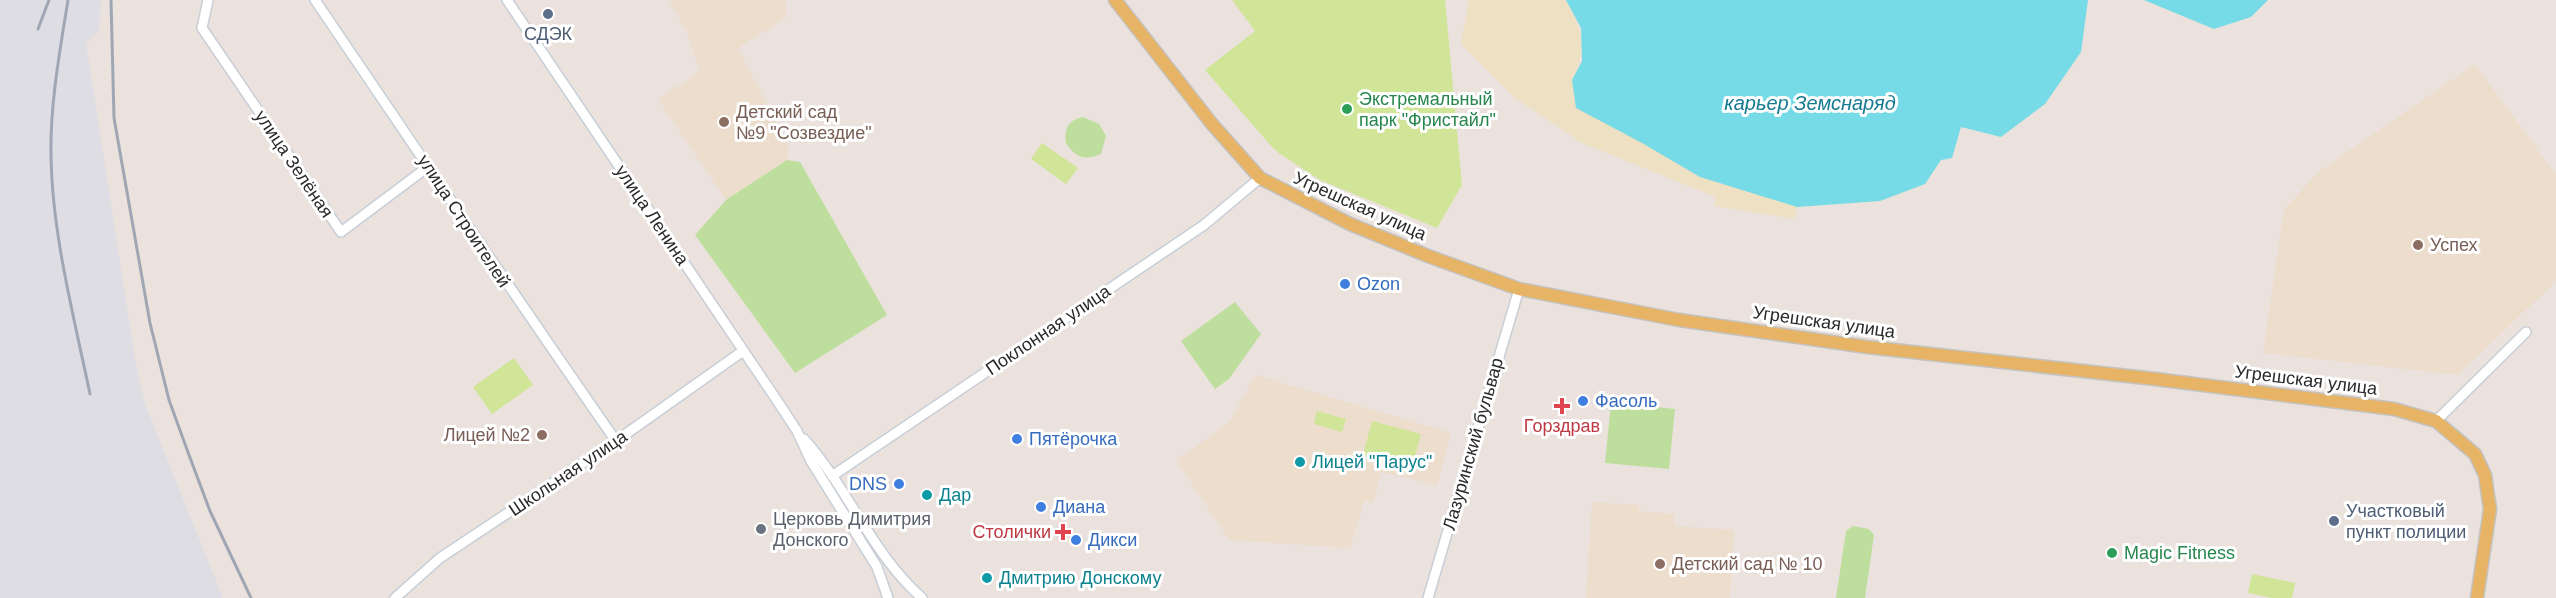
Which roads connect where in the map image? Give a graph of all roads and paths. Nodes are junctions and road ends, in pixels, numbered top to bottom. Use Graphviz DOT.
graph roads {
  1 [pos="208,0"];
  2 [pos="315,0"];
  3 [pos="507,0"];
  4 [pos="1115,0"];
  5 [pos="429,166"];
  6 [pos="1260,178"];
  7 [pos="1519,289"];
  8 [pos="2526,332"];
  9 [pos="743,351"];
  10 [pos="2436,421"];
  11 [pos="797,431"];
  12 [pos="616,441"];
  13 [pos="832,476"];
  14 [pos="395,598"];
  15 [pos="888,598"];
  16 [pos="922,598"];
  17 [pos="1428,598"];
  18 [pos="2477,598"];
  1 -- 5 [label="street, улица Зелёная"];
  2 -- 5 [label="street, улица Строителей"];
  3 -- 9 [label="street, улица Ленина"];
  4 -- 6 [label="main road, Угрешская улица"];
  5 -- 12 [label="street, улица Строителей"];
  6 -- 7 [label="main road, Угрешская улица"];
  6 -- 13 [label="street, Поклонная улица"];
  7 -- 10 [label="main road, Угрешская улица"];
  7 -- 17 [label="street, Лазуринский бульвар"];
  8 -- 10 [label="street"];
  9 -- 11 [label="street, улица Ленина"];
  9 -- 12 [label="street, Школьная улица"];
  10 -- 18 [label="main road, Угрешская улица"];
  11 -- 13 [label="street, улица Ленина"];
  11 -- 15 [label="street, улица Ленина"];
  12 -- 14 [label="street, Школьная улица"];
  13 -- 16 [label="street, улица Ленина"];
}
